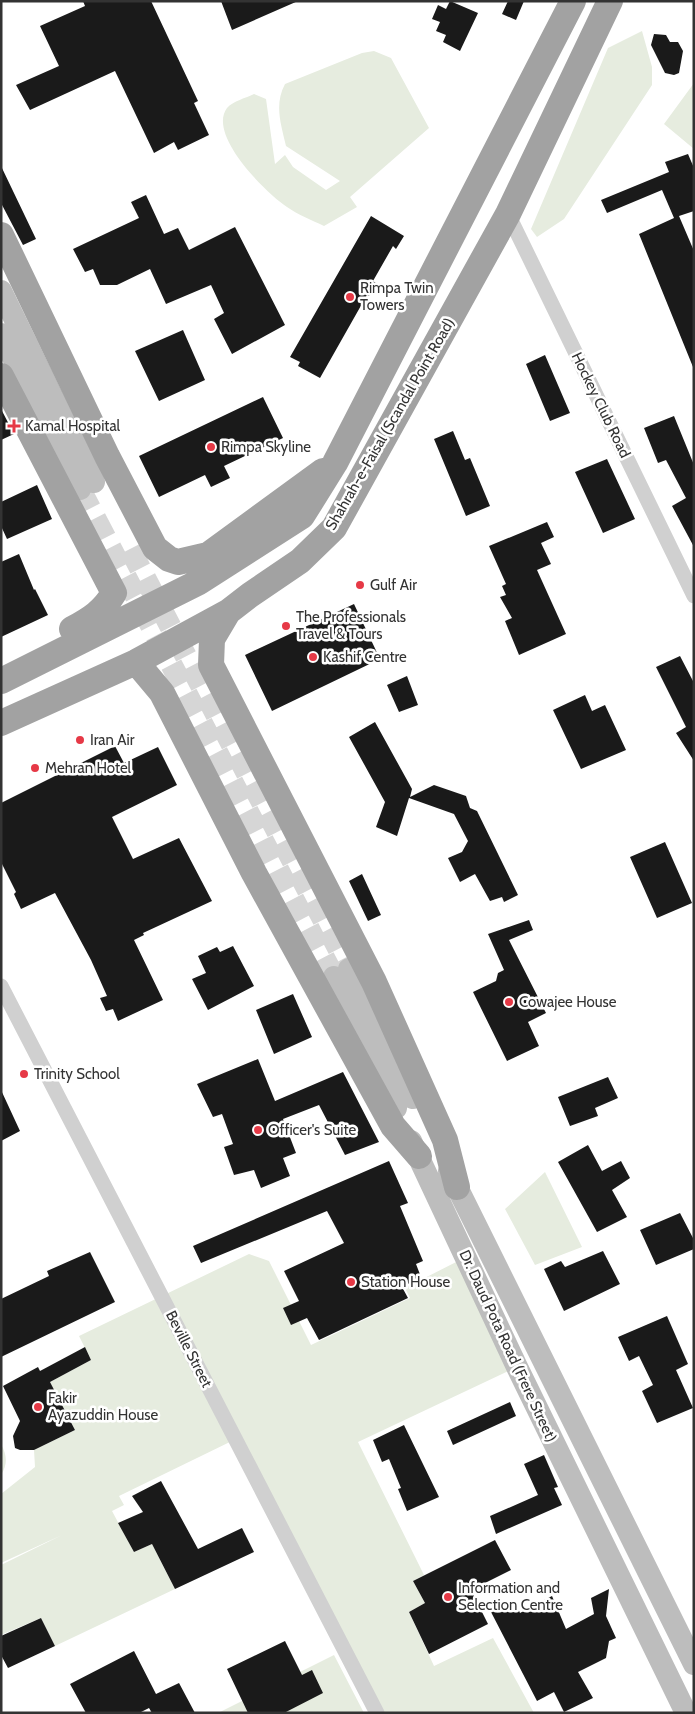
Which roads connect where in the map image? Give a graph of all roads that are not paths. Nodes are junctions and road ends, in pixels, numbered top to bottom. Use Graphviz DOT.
graph roads {
  1 [pos="573,1"];
  2 [pos="610,1"];
  3 [pos="508,214"];
  4 [pos="1,235"];
  5 [pos="1,291"];
  6 [pos="1,334"];
  7 [pos="1,376"];
  8 [pos="335,463"];
  9 [pos="178,562"];
  10 [pos="114,593"];
  11 [pos="694,596"];
  12 [pos="228,612"];
  13 [pos="136,662"];
  14 [pos="1,677"];
  15 [pos="1,681"];
  16 [pos="1,723"];
  17 [pos="1,986"];
  18 [pos="419,1156"];
  19 [pos="457,1187"];
  20 [pos="694,1664"];
  21 [pos="378,1713"];
  22 [pos="686,1713"];
  1 -- 8 [label="highway, Shahrah-e-Faisal (Scandal Point Road)"];
  2 -- 3 [label="highway, Shahrah-e-Faisal (Scandal Point Road)"];
  3 -- 11 [label="street, Hockey Club Road"];
  3 -- 12 [label="highway, Shahrah-e-Faisal (Scandal Point Road)"];
  4 -- 9 [label="highway"];
  5 -- 6 [label="main road"];
  7 -- 10 [label="highway"];
  8 -- 9 [label="highway"];
  8 -- 15 [label="highway, Shahrah-e-Faisal (Scandal Point Road)"];
  9 -- 10 [label="highway"];
  10 -- 14 [label="highway"];
  12 -- 13 [label="highway, Shahrah-e-Faisal (Scandal Point Road)"];
  12 -- 19 [label="highway"];
  13 -- 16 [label="highway, Shahrah-e-Faisal (Scandal Point Road)"];
  13 -- 18 [label="highway"];
  17 -- 21 [label="street, Beville Street"];
  18 -- 19 [label="main road, Dr. Daud Pota Road (Frere Street)"];
  18 -- 22 [label="main road, Dr. Daud Pota Road (Frere Street)"];
  19 -- 20 [label="main road, Dr. Daud Pota Road (Frere Street)"];
}
